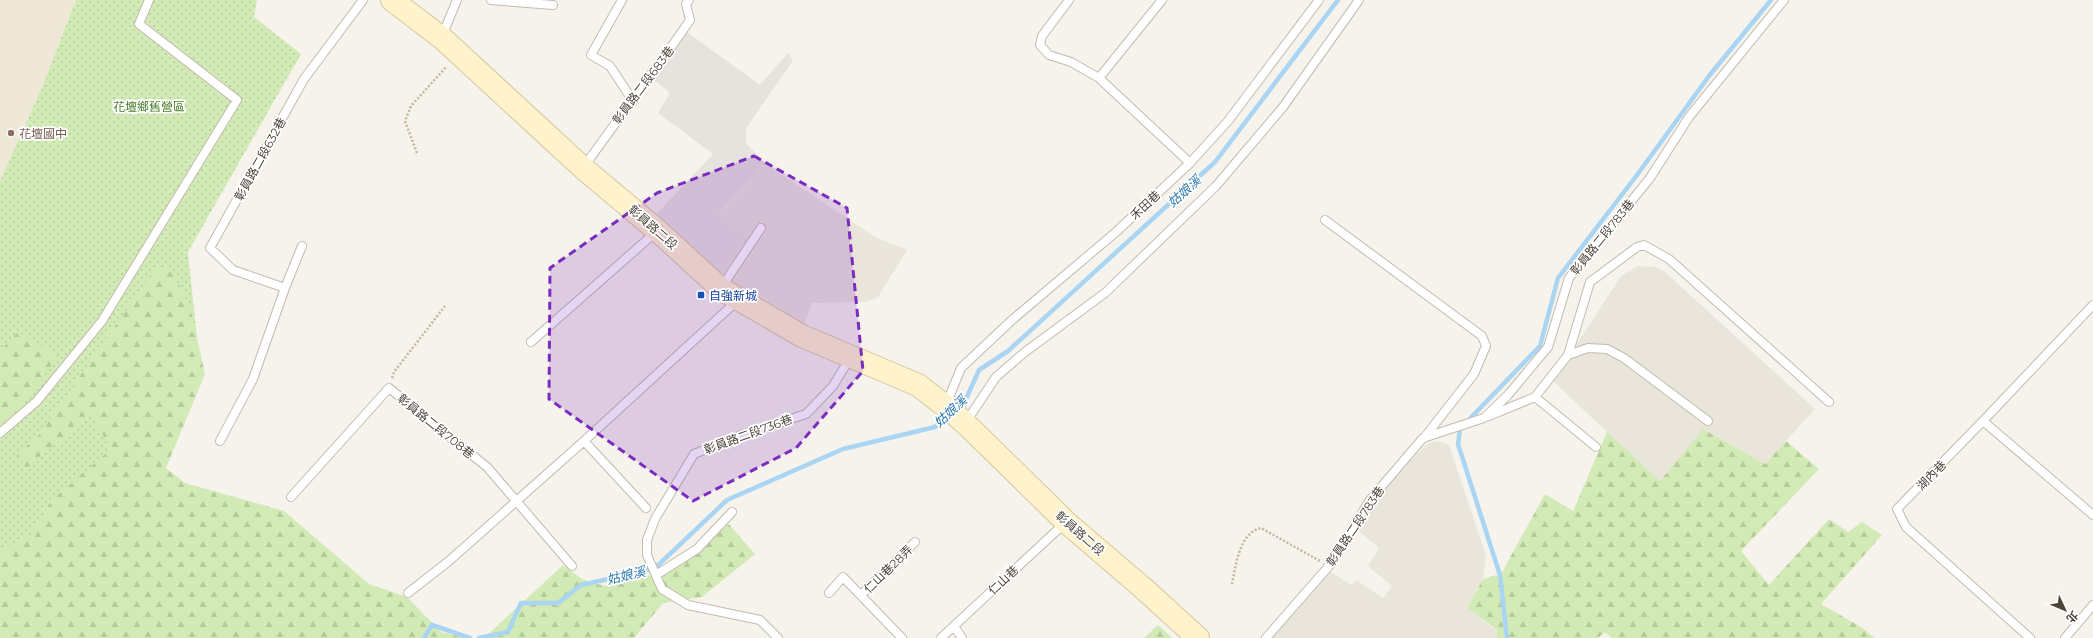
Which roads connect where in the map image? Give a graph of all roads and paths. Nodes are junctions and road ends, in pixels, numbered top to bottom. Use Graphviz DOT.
graph roads {
  1 [pos="148,0"];
  2 [pos="363,0"];
  3 [pos="392,0"];
  4 [pos="457,0"];
  5 [pos="491,0"];
  6 [pos="622,0"];
  7 [pos="689,0"];
  8 [pos="1069,0"];
  9 [pos="1162,0"];
  10 [pos="1319,0"];
  11 [pos="1360,0"];
  12 [pos="1784,0"];
  13 [pos="553,5"];
  14 [pos="442,38"];
  15 [pos="459,54"];
  16 [pos="1099,78"];
  17 [pos="633,101"];
  18 [pos="417,153"];
  19 [pos="1190,163"];
  20 [pos="583,168"];
  21 [pos="1325,220"];
  22 [pos="761,228"];
  23 [pos="658,231"];
  24 [pos="302,246"];
  25 [pos="285,288"];
  26 [pos="730,294"];
  27 [pos="2093,305"];
  28 [pos="445,306"];
  29 [pos="531,342"];
  30 [pos="1568,356"];
  31 [pos="851,357"];
  32 [pos="389,388"];
  33 [pos="1535,397"];
  34 [pos="1829,402"];
  35 [pos="945,406"];
  36 [pos="1484,418"];
  37 [pos="1708,421"];
  38 [pos="1983,421"];
  39 [pos="966,423"];
  40 [pos="0,433"];
  41 [pos="1423,438"];
  42 [pos="220,441"];
  43 [pos="584,441"];
  44 [pos="1596,447"];
  45 [pos="291,497"];
  46 [pos="516,501"];
  47 [pos="646,508"];
  48 [pos="732,512"];
  49 [pos="2093,515"];
  50 [pos="1066,522"];
  51 [pos="915,542"];
  52 [pos="572,566"];
  53 [pos="1329,566"];
  54 [pos="656,575"];
  55 [pos="1232,584"];
  56 [pos="408,593"];
  57 [pos="829,593"];
  58 [pos="861,595"];
  59 [pos="2093,605"];
  60 [pos="954,626"];
  61 [pos="778,638"];
  62 [pos="902,638"];
  63 [pos="941,638"];
  64 [pos="962,638"];
  65 [pos="1198,638"];
  66 [pos="1266,638"];
  67 [pos="2030,638"];
  68 [pos="2065,638"];
  1 -- 40 [label="lane"];
  2 -- 25 [label="lane, 彰員路二段632巷"];
  3 -- 14 [label="main road, 彰員路二段"];
  4 -- 14 [label="lane"];
  5 -- 13 [label="lane"];
  6 -- 17 [label="lane"];
  7 -- 17 [label="lane, 彰員路二段683巷"];
  8 -- 16 [label="lane"];
  9 -- 16 [label="lane"];
  10 -- 19 [label="lane, 禾田巷"];
  11 -- 39 [label="lane"];
  12 -- 36 [label="lane, 彰員路二段783巷"];
  14 -- 15 [label="main road, 彰員路二段"];
  15 -- 18 [label="path"];
  15 -- 20 [label="main road, 彰員路二段"];
  16 -- 19 [label="lane"];
  17 -- 20 [label="lane, 彰員路二段683巷"];
  19 -- 35 [label="lane, 禾田巷"];
  20 -- 23 [label="main road, 彰員路二段"];
  21 -- 41 [label="lane"];
  22 -- 26 [label="lane"];
  23 -- 26 [label="main road, 彰員路二段"];
  23 -- 29 [label="lane"];
  24 -- 25 [label="lane"];
  25 -- 42 [label="lane"];
  26 -- 31 [label="main road, 彰員路二段"];
  26 -- 43 [label="lane"];
  27 -- 38 [label="lane, 湖內巷"];
  28 -- 32 [label="path"];
  30 -- 33 [label="lane"];
  30 -- 34 [label="lane"];
  30 -- 37 [label="lane"];
  31 -- 35 [label="main road, 彰員路二段"];
  31 -- 54 [label="lane, 彰員路二段736巷"];
  32 -- 45 [label="lane, 彰員路二段708巷"];
  32 -- 46 [label="lane, 彰員路二段708巷"];
  33 -- 36 [label="lane"];
  33 -- 44 [label="lane"];
  35 -- 39 [label="main road, 彰員路二段"];
  36 -- 41 [label="lane, 彰員路二段783巷"];
  38 -- 49 [label="lane"];
  38 -- 67 [label="lane, 湖內巷"];
  39 -- 50 [label="main road, 彰員路二段"];
  41 -- 53 [label="lane, 彰員路二段783巷"];
  43 -- 46 [label="lane"];
  43 -- 47 [label="lane"];
  46 -- 52 [label="lane, 彰員路二段708巷"];
  46 -- 56 [label="lane"];
  48 -- 54 [label="lane"];
  50 -- 60 [label="lane, 仁山巷"];
  50 -- 65 [label="main road, 彰員路二段"];
  51 -- 58 [label="lane, 仁山巷28弄"];
  53 -- 55 [label="path"];
  53 -- 66 [label="lane, 彰員路二段783巷"];
  54 -- 61 [label="lane, 彰員路二段736巷"];
  57 -- 58 [label="lane, 仁山巷28弄"];
  58 -- 62 [label="lane, 仁山巷28弄"];
  59 -- 68 [label="lane"];
  60 -- 63 [label="lane, 仁山巷"];
  60 -- 64 [label="lane"];
}
